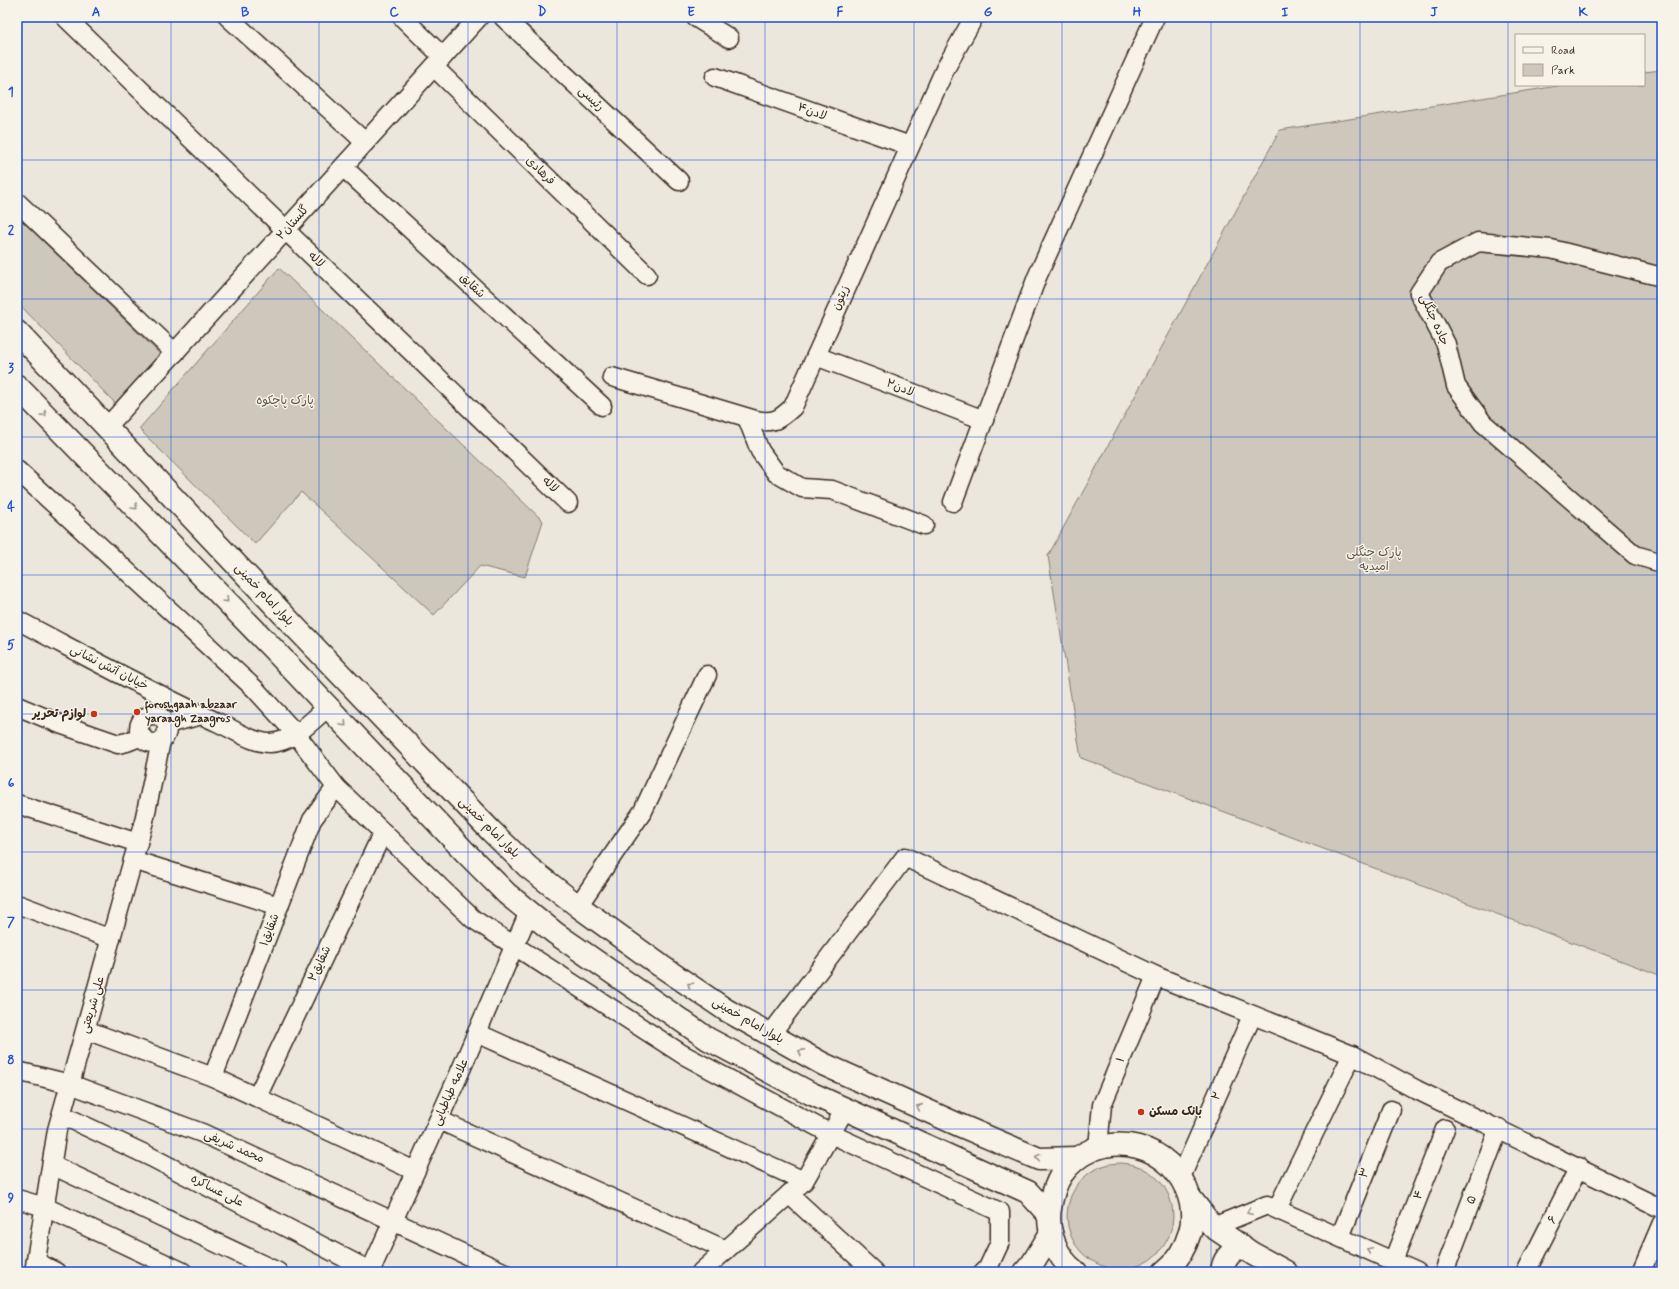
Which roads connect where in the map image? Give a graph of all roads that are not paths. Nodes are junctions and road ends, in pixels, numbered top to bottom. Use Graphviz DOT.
graph roads {
  1 [pos="65,17"];
  2 [pos="228,17"];
  3 [pos="402,17"];
  4 [pos="479,17"];
  5 [pos="503,17"];
  6 [pos="695,17"];
  7 [pos="974,17"];
  8 [pos="1155,17"];
  9 [pos="729,38"];
  10 [pos="438,62"];
  11 [pos="715,77"];
  12 [pos="365,142"];
  13 [pos="910,146"];
  14 [pos="343,167"];
  15 [pos="679,181"];
  16 [pos="17,202"];
  17 [pos="286,231"];
  18 [pos="647,275"];
  19 [pos="1662,277"];
  20 [pos="17,332"];
  21 [pos="175,353"];
  22 [pos="816,356"];
  23 [pos="612,377"];
  24 [pos="17,386"];
  25 [pos="602,406"];
  26 [pos="747,418"];
  27 [pos="984,420"];
  28 [pos="107,427"];
  29 [pos="17,470"];
  30 [pos="952,502"];
  31 [pos="568,503"];
  32 [pos="924,525"];
  33 [pos="1662,563"];
  34 [pos="17,620"];
  35 [pos="708,675"];
  36 [pos="139,683"];
  37 [pos="351,685"];
  38 [pos="17,706"];
  39 [pos="328,707"];
  40 [pos="202,715"];
  41 [pos="160,727"];
  42 [pos="296,734"];
  43 [pos="336,787"];
  44 [pos="17,804"];
  45 [pos="383,832"];
  46 [pos="136,852"];
  47 [pos="17,904"];
  48 [pos="279,906"];
  49 [pos="578,906"];
  50 [pos="529,912"];
  51 [pos="111,939"];
  52 [pos="513,946"];
  53 [pos="1156,976"];
  54 [pos="1252,1016"];
  55 [pos="86,1030"];
  56 [pos="477,1033"];
  57 [pos="770,1035"];
  58 [pos="1352,1055"];
  59 [pos="17,1071"];
  60 [pos="213,1078"];
  61 [pos="70,1084"];
  62 [pos="257,1097"];
  63 [pos="845,1109"];
  64 [pos="1391,1110"];
  65 [pos="62,1115"];
  66 [pos="438,1120"];
  67 [pos="1499,1128"];
  68 [pos="1445,1129"];
  69 [pos="831,1134"];
  70 [pos="999,1142"];
  71 [pos="1098,1147"];
  72 [pos="1077,1158"];
  73 [pos="52,1165"];
  74 [pos="1579,1168"];
  75 [pos="415,1171"];
  76 [pos="985,1172"];
  77 [pos="1181,1177"];
  78 [pos="804,1181"];
  79 [pos="790,1194"];
  80 [pos="17,1198"];
  81 [pos="1191,1199"];
  82 [pos="45,1207"];
  83 [pos="1277,1209"];
  84 [pos="1662,1209"];
  85 [pos="393,1220"];
  86 [pos="1662,1223"];
  87 [pos="1050,1224"];
  88 [pos="1213,1227"];
  89 [pos="1340,1236"];
  90 [pos="1242,1246"];
  91 [pos="726,1250"];
  92 [pos="1393,1261"];
  93 [pos="35,1267"];
  94 [pos="370,1271"];
  95 [pos="56,1272"];
  96 [pos="183,1272"];
  97 [pos="278,1272"];
  98 [pos="503,1272"];
  99 [pos="701,1272"];
  100 [pos="874,1272"];
  101 [pos="983,1272"];
  102 [pos="1024,1272"];
  103 [pos="1076,1272"];
  104 [pos="1164,1272"];
  105 [pos="1222,1272"];
  106 [pos="1286,1272"];
  107 [pos="1417,1272"];
  108 [pos="1444,1272"];
  109 [pos="1526,1272"];
  110 [pos="1640,1272"];
  1 -- 17 [label="street, لاله"];
  2 -- 12 [label="street"];
  3 -- 10 [label="street, فرهادی"];
  4 -- 10 [label="street, گلستان۲"];
  5 -- 15 [label="street, رئیسی"];
  6 -- 9 [label="street"];
  7 -- 13 [label="street, زیتون"];
  8 -- 27 [label="street"];
  10 -- 12 [label="street, گلستان۲"];
  10 -- 18 [label="street, فرهادی"];
  11 -- 13 [label="street, لادن۴"];
  12 -- 14 [label="street, گلستان۲"];
  13 -- 22 [label="street, زیتون"];
  14 -- 17 [label="street, گلستان۲"];
  14 -- 25 [label="street, شقایق"];
  16 -- 21 [label="street"];
  17 -- 21 [label="street, گلستان۲"];
  17 -- 31 [label="street, لاله"];
  19 -- 33 [label="street, جاده جنگلی"];
  20 -- 28 [label="main road, بلوار امام خمینی"];
  21 -- 28 [label="street, گلستان۲"];
  22 -- 26 [label="street, زیتون"];
  22 -- 27 [label="street, لادن۲"];
  23 -- 26 [label="street, زیتون"];
  24 -- 39 [label="main road, one-way"];
  26 -- 32 [label="street"];
  27 -- 30 [label="street"];
  28 -- 37 [label="main road, بلوار امام خمینی"];
  29 -- 42 [label="street"];
  34 -- 36 [label="street, خیابان آتش نشانی"];
  35 -- 49 [label="street"];
  36 -- 40 [label="street, خیابان آتش نشانی"];
  36 -- 41 [label="street"];
  37 -- 39 [label="main road"];
  37 -- 49 [label="main road, بلوار امام خمینی"];
  38 -- 41 [label="street"];
  39 -- 42 [label="street, خیابان آتش نشانی"];
  39 -- 50 [label="main road, one-way"];
  40 -- 41 [label="street"];
  40 -- 42 [label="street, خیابان آتش نشانی"];
  41 -- 46 [label="street, علی شریعتی"];
  42 -- 43 [label="street"];
  43 -- 45 [label="street"];
  43 -- 48 [label="street, شقایق۱"];
  44 -- 46 [label="street"];
  45 -- 52 [label="street"];
  45 -- 62 [label="street, شقایق۲"];
  46 -- 48 [label="street"];
  46 -- 51 [label="street, علی شریعتی"];
  47 -- 51 [label="street"];
  48 -- 60 [label="street, شقایق۱"];
  57 -- 49 [label="main road, بلوار امام خمینی, one-way"];
  50 -- 52 [label="street, علامه طباطبایی"];
  50 -- 63 [label="main road"];
  51 -- 55 [label="street, علی شریعتی"];
  52 -- 56 [label="street, علامه طباطبایی"];
  52 -- 69 [label="street"];
  53 -- 54 [label="street"];
  53 -- 57 [label="street"];
  53 -- 71 [label="street, ۱"];
  54 -- 58 [label="street"];
  54 -- 77 [label="street, ۲"];
  55 -- 60 [label="street"];
  55 -- 61 [label="street, علی شریعتی"];
  56 -- 66 [label="street, علامه طباطبایی"];
  56 -- 78 [label="street"];
  70 -- 57 [label="main road, بلوار امام خمینی, one-way"];
  58 -- 67 [label="street"];
  58 -- 83 [label="street"];
  59 -- 61 [label="street, محمد شریفی"];
  60 -- 62 [label="street"];
  61 -- 65 [label="street, علی شریعتی"];
  61 -- 85 [label="street, محمد شریفی"];
  62 -- 75 [label="street"];
  63 -- 69 [label="street"];
  63 -- 76 [label="main road"];
  64 -- 89 [label="street, ۳"];
  65 -- 73 [label="street, علی شریعتی"];
  65 -- 94 [label="street, علی عساکره"];
  66 -- 75 [label="street, علامه طباطبایی"];
  66 -- 91 [label="street"];
  67 -- 74 [label="street"];
  67 -- 108 [label="street, ۵"];
  68 -- 92 [label="street, ۴"];
  69 -- 78 [label="street"];
  69 -- 101 [label="street"];
  72 -- 70 [label="main road, بلوار امام خمینی, one-way"];
  70 -- 76 [label="main road"];
  71 -- 72 [label="main road"];
  71 -- 77 [label="main road"];
  72 -- 87 [label="main road"];
  73 -- 82 [label="street, علی شریعتی"];
  73 -- 97 [label="street"];
  74 -- 84 [label="street"];
  74 -- 109 [label="street, ۶"];
  75 -- 85 [label="street, علامه طباطبایی"];
  76 -- 87 [label="main road"];
  77 -- 81 [label="main road"];
  78 -- 79 [label="street"];
  79 -- 91 [label="street"];
  79 -- 100 [label="street"];
  80 -- 82 [label="street"];
  81 -- 88 [label="main road"];
  81 -- 104 [label="main road"];
  82 -- 93 [label="street, علی شریعتی"];
  82 -- 96 [label="street"];
  83 -- 88 [label="street, one-way"];
  83 -- 89 [label="street"];
  85 -- 94 [label="street, علامه طباطبایی"];
  85 -- 98 [label="street, محمد شریفی"];
  86 -- 110 [label="street"];
  87 -- 102 [label="main road"];
  87 -- 103 [label="main road"];
  88 -- 90 [label="main road"];
  92 -- 89 [label="street, one-way"];
  90 -- 105 [label="main road"];
  90 -- 106 [label="main road"];
  91 -- 99 [label="street"];
  92 -- 107 [label="street"];
  93 -- 95 [label="street"];
}
